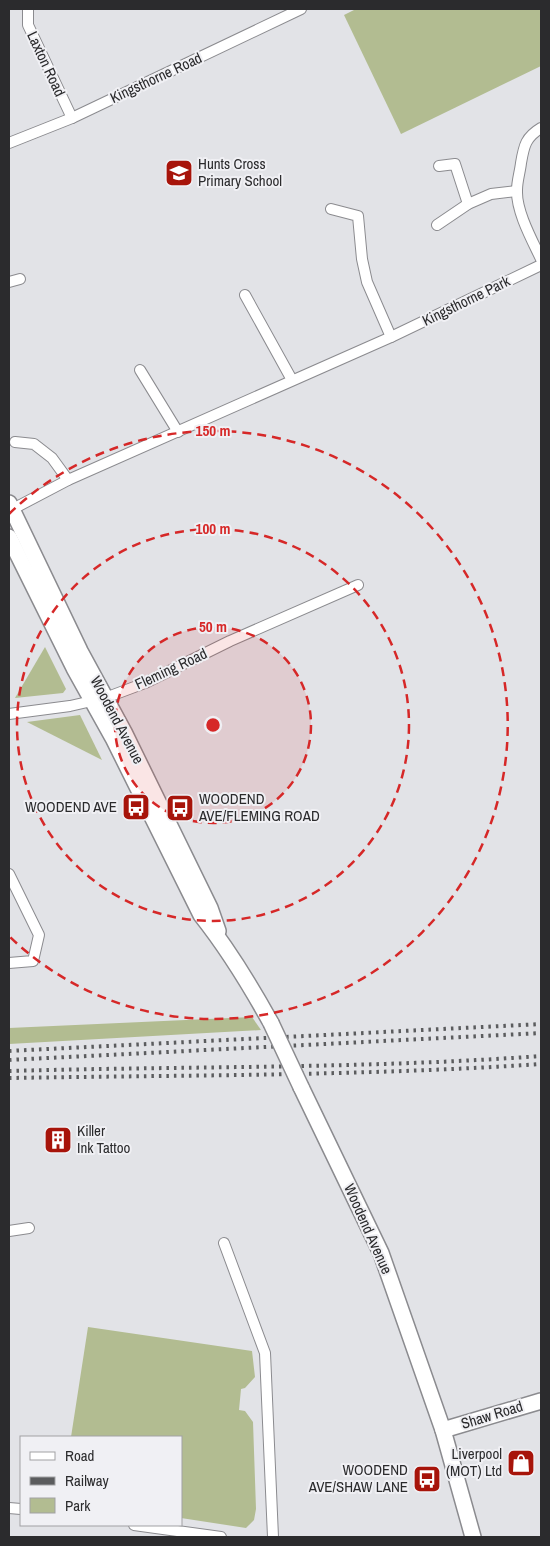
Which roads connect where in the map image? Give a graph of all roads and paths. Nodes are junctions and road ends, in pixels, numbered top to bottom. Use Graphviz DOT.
graph roads {
  1 [pos="28,9"];
  2 [pos="301,9"];
  3 [pos="72,118"];
  4 [pos="541,128"];
  5 [pos="9,143"];
  6 [pos="439,166"];
  7 [pos="516,191"];
  8 [pos="468,204"];
  9 [pos="331,209"];
  10 [pos="437,225"];
  11 [pos="541,259"];
  12 [pos="541,265"];
  13 [pos="20,279"];
  14 [pos="9,282"];
  15 [pos="245,295"];
  16 [pos="391,337"];
  17 [pos="140,370"];
  18 [pos="292,380"];
  19 [pos="178,432"];
  20 [pos="15,442"];
  21 [pos="68,480"];
  22 [pos="10,508"];
  23 [pos="9,537"];
  24 [pos="358,585"];
  25 [pos="99,699"];
  26 [pos="9,714"];
  27 [pos="9,874"];
  28 [pos="9,963"];
  29 [pos="29,1228"];
  30 [pos="9,1232"];
  31 [pos="224,1243"];
  32 [pos="541,1401"];
  33 [pos="443,1430"];
  34 [pos="141,1526"];
  35 [pos="221,1537"];
  36 [pos="273,1537"];
  37 [pos="473,1537"];
  1 -- 3 [label="street, Laxton Road"];
  2 -- 3 [label="street, Kingsthorne Road"];
  3 -- 5 [label="street, Kingsthorne Road"];
  4 -- 7 [label="street"];
  6 -- 8 [label="street"];
  7 -- 8 [label="street"];
  7 -- 11 [label="street"];
  8 -- 10 [label="street"];
  9 -- 16 [label="street"];
  12 -- 16 [label="street, Kingsthorne Park"];
  13 -- 14 [label="street"];
  15 -- 18 [label="street"];
  16 -- 18 [label="street, Kingsthorne Park"];
  17 -- 19 [label="street"];
  18 -- 19 [label="street, Kingsthorne Park"];
  19 -- 21 [label="street, Kingsthorne Park"];
  20 -- 21 [label="street"];
  21 -- 22 [label="street, Kingsthorne Park"];
  22 -- 25 [label="street, Woodend Avenue"];
  23 -- 25 [label="street, Woodend Avenue"];
  24 -- 25 [label="street, Fleming Road"];
  25 -- 26 [label="street, Fleming Road"];
  25 -- 33 [label="street, Woodend Avenue, bridge"];
  27 -- 28 [label="street"];
  29 -- 30 [label="street"];
  31 -- 36 [label="street"];
  32 -- 33 [label="street, Shaw Road"];
  33 -- 37 [label="street, Woodend Avenue"];
  34 -- 35 [label="street"];
}
